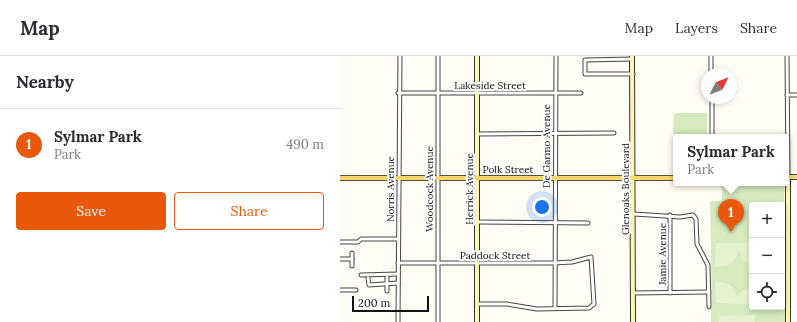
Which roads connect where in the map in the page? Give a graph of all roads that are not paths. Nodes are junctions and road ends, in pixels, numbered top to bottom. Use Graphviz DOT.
graph roads {
  1 [pos="400,56"];
  2 [pos="438,56"];
  3 [pos="477,56"];
  4 [pos="556,56"];
  5 [pos="711,56"];
  6 [pos="787,56"];
  7 [pos="632,58"];
  8 [pos="711,68"];
  9 [pos="632,74"];
  10 [pos="398,93"];
  11 [pos="476,93"];
  12 [pos="554,93"];
  13 [pos="581,93"];
  14 [pos="437,94"];
  15 [pos="797,94"];
  16 [pos="787,95"];
  17 [pos="712,104"];
  18 [pos="477,134"];
  19 [pos="554,134"];
  20 [pos="614,134"];
  21 [pos="712,134"];
  22 [pos="787,134"];
  23 [pos="340,178"];
  24 [pos="399,178"];
  25 [pos="437,178"];
  26 [pos="476,178"];
  27 [pos="555,178"];
  28 [pos="633,178"];
  29 [pos="673,178"];
  30 [pos="787,186"];
  31 [pos="634,214"];
  32 [pos="670,215"];
  33 [pos="477,222"];
  34 [pos="554,222"];
  35 [pos="588,223"];
  36 [pos="398,239"];
  37 [pos="340,242"];
  38 [pos="352,252"];
  39 [pos="340,259"];
  40 [pos="352,259"];
  41 [pos="398,263"];
  42 [pos="477,263"];
  43 [pos="554,263"];
  44 [pos="437,264"];
  45 [pos="352,266"];
  46 [pos="398,274"];
  47 [pos="361,275"];
  48 [pos="387,277"];
  49 [pos="368,278"];
  50 [pos="387,283"];
  51 [pos="398,283"];
  52 [pos="368,284"];
  53 [pos="340,290"];
  54 [pos="356,290"];
  55 [pos="368,290"];
  56 [pos="387,291"];
  57 [pos="709,292"];
  58 [pos="633,293"];
  59 [pos="670,293"];
  60 [pos="477,304"];
  61 [pos="709,307"];
  62 [pos="555,308"];
  63 [pos="398,322"];
  64 [pos="438,322"];
  65 [pos="477,322"];
  66 [pos="633,322"];
  67 [pos="788,322"];
  1 -- 10 [label="street, Norris Avenue"];
  2 -- 14 [label="street, Woodcock Avenue"];
  3 -- 11 [label="street, Herrick Avenue"];
  4 -- 12 [label="street, De Garmo Avenue"];
  5 -- 8 [label="street"];
  6 -- 16 [label="street"];
  7 -- 9 [label="street, Glenoaks Boulevard"];
  7 -- 9 [label="street"];
  9 -- 28 [label="street, Glenoaks Boulevard"];
  10 -- 14 [label="street, Lakeside Street"];
  10 -- 24 [label="street, Norris Avenue"];
  11 -- 12 [label="street, Lakeside Street"];
  11 -- 14 [label="street, Lakeside Street"];
  11 -- 18 [label="street, Herrick Avenue"];
  12 -- 13 [label="street, Lakeside Street"];
  12 -- 19 [label="street, De Garmo Avenue"];
  14 -- 25 [label="street, Woodcock Avenue"];
  15 -- 16 [label="street"];
  16 -- 22 [label="street"];
  17 -- 21 [label="street"];
  18 -- 19 [label="street"];
  18 -- 26 [label="street, Herrick Avenue"];
  19 -- 20 [label="street"];
  19 -- 27 [label="street, De Garmo Avenue"];
  23 -- 24 [label="main road, Polk Street"];
  24 -- 25 [label="main road, Polk Street"];
  24 -- 36 [label="street, Norris Avenue"];
  25 -- 26 [label="main road, Polk Street"];
  25 -- 44 [label="street, Woodcock Avenue"];
  26 -- 27 [label="main road, Polk Street"];
  26 -- 33 [label="street, Herrick Avenue"];
  27 -- 28 [label="main road, Polk Street"];
  27 -- 34 [label="street, De Garmo Avenue"];
  28 -- 29 [label="main road, Polk Street"];
  28 -- 31 [label="street, Glenoaks Boulevard"];
  30 -- 67 [label="street"];
  31 -- 32 [label="street"];
  31 -- 58 [label="street, Glenoaks Boulevard"];
  32 -- 57 [label="street"];
  32 -- 59 [label="street, Jamie Avenue"];
  33 -- 34 [label="street"];
  33 -- 42 [label="street, Herrick Avenue"];
  34 -- 35 [label="street"];
  34 -- 43 [label="street, De Garmo Avenue"];
  36 -- 37 [label="street"];
  36 -- 41 [label="street, Norris Avenue"];
  38 -- 40 [label="street"];
  39 -- 40 [label="street"];
  40 -- 45 [label="street"];
  41 -- 44 [label="street, Paddock Street"];
  41 -- 46 [label="street, Norris Avenue"];
  42 -- 43 [label="street, Paddock Street"];
  42 -- 44 [label="street, Paddock Street"];
  42 -- 60 [label="street, Herrick Avenue"];
  43 -- 62 [label="street, De Garmo Avenue"];
  43 -- 62 [label="street, Paddock Street"];
  44 -- 64 [label="street, Woodcock Avenue"];
  46 -- 47 [label="street"];
  46 -- 51 [label="street, Norris Avenue"];
  48 -- 50 [label="street"];
  49 -- 52 [label="street"];
  50 -- 51 [label="street"];
  50 -- 52 [label="street"];
  50 -- 56 [label="street"];
  51 -- 63 [label="street, Norris Avenue"];
  52 -- 55 [label="street"];
  53 -- 54 [label="street"];
  57 -- 59 [label="street"];
  57 -- 61 [label="street"];
  58 -- 59 [label="street"];
  58 -- 66 [label="street, Glenoaks Boulevard"];
  60 -- 62 [label="street"];
  60 -- 65 [label="street, Herrick Avenue"];
}
